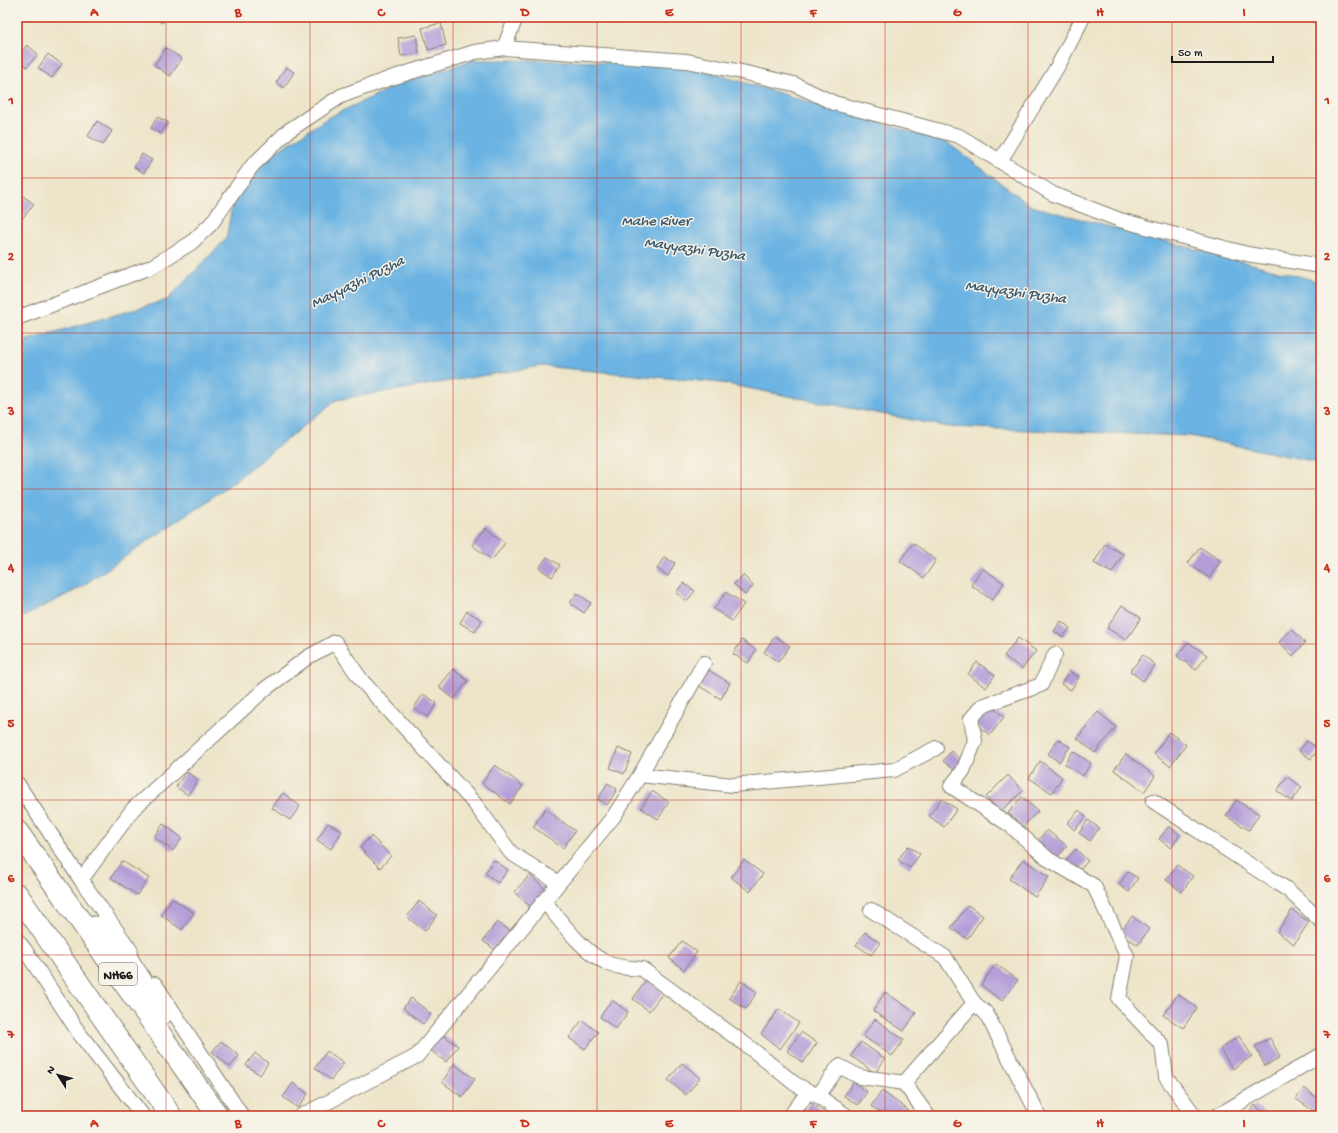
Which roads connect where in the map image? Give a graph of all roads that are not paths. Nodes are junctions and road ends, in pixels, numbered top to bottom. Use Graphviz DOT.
graph roads {
  1 [pos="516,17"];
  2 [pos="1083,17"];
  3 [pos="504,48"];
  4 [pos="1000,161"];
  5 [pos="1321,266"];
  6 [pos="17,318"];
  7 [pos="1055,654"];
  8 [pos="704,663"];
  9 [pos="936,748"];
  10 [pos="640,775"];
  11 [pos="17,783"];
  12 [pos="1153,801"];
  13 [pos="17,831"];
  14 [pos="81,880"];
  15 [pos="558,883"];
  16 [pos="17,894"];
  17 [pos="66,901"];
  18 [pos="544,901"];
  19 [pos="871,910"];
  20 [pos="1321,921"];
  21 [pos="43,931"];
  22 [pos="20,950"];
  23 [pos="974,1003"];
  24 [pos="1321,1055"];
  25 [pos="904,1083"];
  26 [pos="813,1094"];
  27 [pos="143,1116"];
  28 [pos="160,1116"];
  29 [pos="171,1116"];
  30 [pos="218,1116"];
  31 [pos="230,1116"];
  32 [pos="242,1116"];
  33 [pos="301,1116"];
  34 [pos="790,1116"];
  35 [pos="847,1116"];
  36 [pos="928,1116"];
  37 [pos="1039,1116"];
  38 [pos="1195,1116"];
  39 [pos="1217,1116"];
  1 -- 3 [label="street"];
  2 -- 4 [label="street"];
  3 -- 4 [label="street"];
  3 -- 6 [label="street"];
  4 -- 5 [label="street"];
  7 -- 38 [label="street"];
  8 -- 10 [label="street"];
  9 -- 10 [label="street"];
  10 -- 15 [label="street"];
  11 -- 14 [label="street"];
  12 -- 20 [label="street"];
  13 -- 17 [label="highway, NH66"];
  14 -- 15 [label="street"];
  14 -- 32 [label="street"];
  15 -- 18 [label="street"];
  16 -- 21 [label="highway, NH66"];
  17 -- 30 [label="highway, NH66"];
  17 -- 31 [label="highway"];
  18 -- 26 [label="street"];
  18 -- 33 [label="street"];
  19 -- 23 [label="street"];
  21 -- 28 [label="highway"];
  21 -- 29 [label="highway, NH66"];
  22 -- 27 [label="street"];
  23 -- 25 [label="street"];
  23 -- 37 [label="street"];
  24 -- 39 [label="street"];
  25 -- 26 [label="street"];
  25 -- 36 [label="street"];
  26 -- 34 [label="street"];
  26 -- 35 [label="street"];
}
